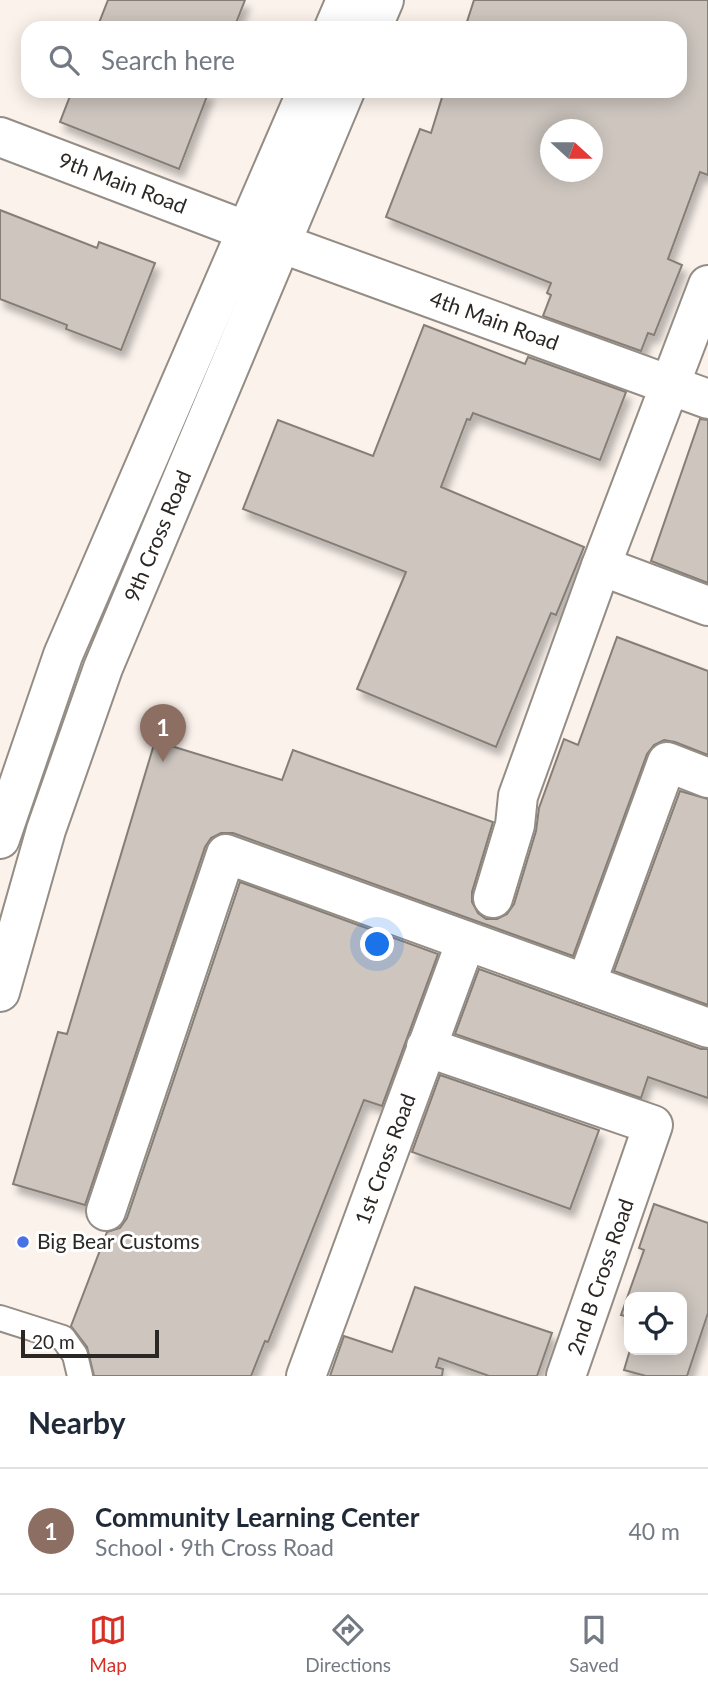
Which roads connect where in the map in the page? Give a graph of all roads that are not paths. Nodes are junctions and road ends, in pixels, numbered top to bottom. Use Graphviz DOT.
graph roads {
  1 [pos="346,0"];
  2 [pos="384,0"];
  3 [pos="337,21"];
  4 [pos="375,21"];
  5 [pos="305,98"];
  6 [pos="341,98"];
  7 [pos="0,136"];
  8 [pos="263,237"];
  9 [pos="708,285"];
  10 [pos="668,385"];
  11 [pos="708,399"];
  12 [pos="601,566"];
  13 [pos="708,606"];
  14 [pos="708,778"];
  15 [pos="0,839"];
  16 [pos="493,898"];
  17 [pos="466,942"];
  18 [pos="586,984"];
  19 [pos="0,992"];
  20 [pos="708,1028"];
  21 [pos="426,1048"];
  22 [pos="106,1212"];
  23 [pos="0,1318"];
  24 [pos="80,1376"];
  25 [pos="306,1376"];
  26 [pos="566,1376"];
  1 -- 3 [label="street"];
  2 -- 4 [label="street"];
  5 -- 8 [label="street, 9th Cross Road"];
  6 -- 8 [label="street, 9th Cross Road"];
  7 -- 8 [label="street, 9th Main Road"];
  8 -- 10 [label="street, 4th Main Road"];
  8 -- 15 [label="street, 9th Cross Road"];
  8 -- 19 [label="street, 9th Cross Road"];
  9 -- 10 [label="street"];
  10 -- 11 [label="street, 4th Main Road"];
  10 -- 12 [label="street"];
  12 -- 13 [label="street"];
  12 -- 16 [label="street"];
  14 -- 18 [label="street"];
  17 -- 18 [label="street"];
  17 -- 21 [label="street, 1st Cross Road"];
  17 -- 22 [label="street"];
  18 -- 20 [label="street"];
  21 -- 25 [label="street, 1st Cross Road"];
  21 -- 26 [label="street, 2nd B Cross Road"];
  23 -- 24 [label="lane"];
}
